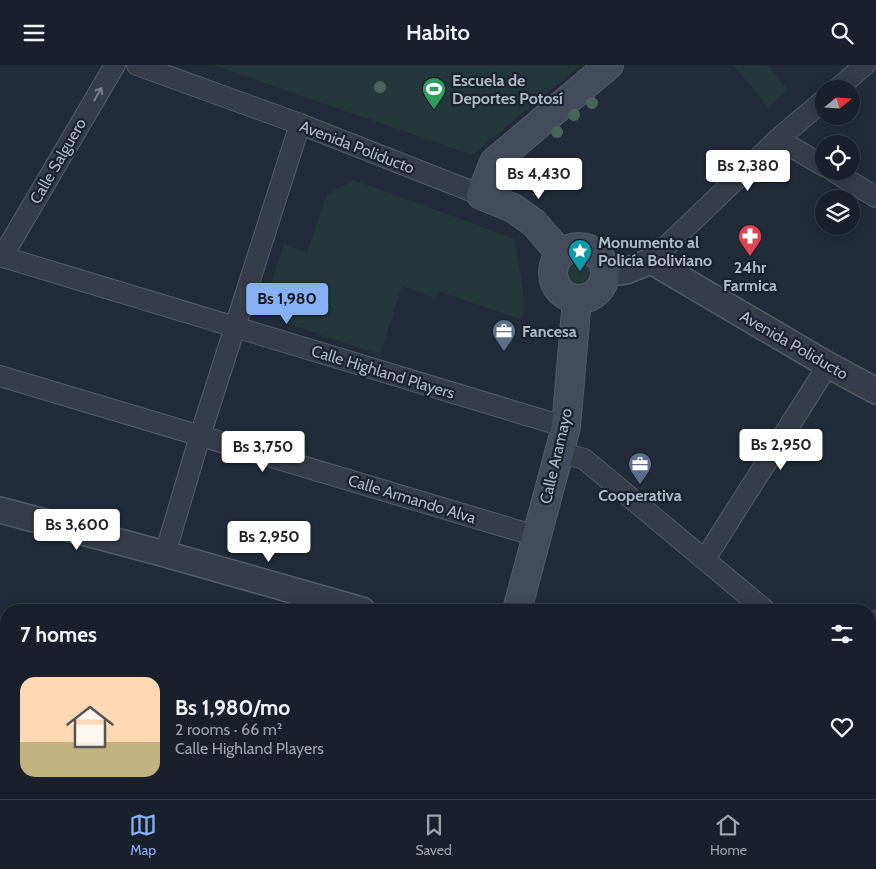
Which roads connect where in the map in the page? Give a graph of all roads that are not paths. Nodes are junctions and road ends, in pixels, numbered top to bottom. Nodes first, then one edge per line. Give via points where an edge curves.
1 (115, 65) edge
2 (137, 65) edge
3 (608, 65) edge
4 (865, 65) edge
5 (848, 80) edge
6 (815, 108) edge
7 (300, 124) junction
8 (778, 139) junction
9 (815, 161) edge
10 (848, 180) edge
11 (481, 195) junction
12 (876, 197) edge
13 (561, 254) junction
14 (1, 257) edge
15 (651, 261) junction
16 (605, 274) junction
17 (577, 299) junction
18 (235, 328) junction
19 (828, 365) junction
20 (0, 376) edge
21 (876, 391) edge
22 (200, 436) junction
23 (562, 439) junction
24 (0, 510) edge
25 (536, 536) junction
26 (165, 554) junction
27 (705, 559) junction
28 (341, 604) edge
29 (519, 604) edge
30 (758, 604) edge

14 -> 1 street, Calle Salguero
2 - 7 street, Avenida Poliducto
3 - 11 main road via 494,162
4 - 5 street
6 - 8 street
7 - 11 street, Avenida Poliducto
7 - 18 street
8 - 9 street
8 - 15 street
10 - 12 street
11 - 13 main road, Avenida Poliducto via 513,208 534,223
13 - 16 main road via 576,247 592,250 602,261
13 - 17 main road via 553,277 562,292
14 - 18 street, Calle Highland Players
15 - 16 street via 626,271
15 - 19 street, Avenida Poliducto
16 - 17 main road via 600,289 594,295
17 - 23 main road, Calle Aramayo
18 - 22 street
18 - 23 street, Calle Highland Players
19 - 21 street, Avenida Poliducto
19 - 27 street
20 - 22 street, Calle Armando Alva
22 - 25 street, Calle Armando Alva
22 - 26 street
23 - 25 main road, Calle Aramayo
23 - 27 street, Calle Highland Players
24 - 26 street
25 - 29 main road, Calle Aramayo
26 - 28 street
27 - 30 street, Calle Highland Players

